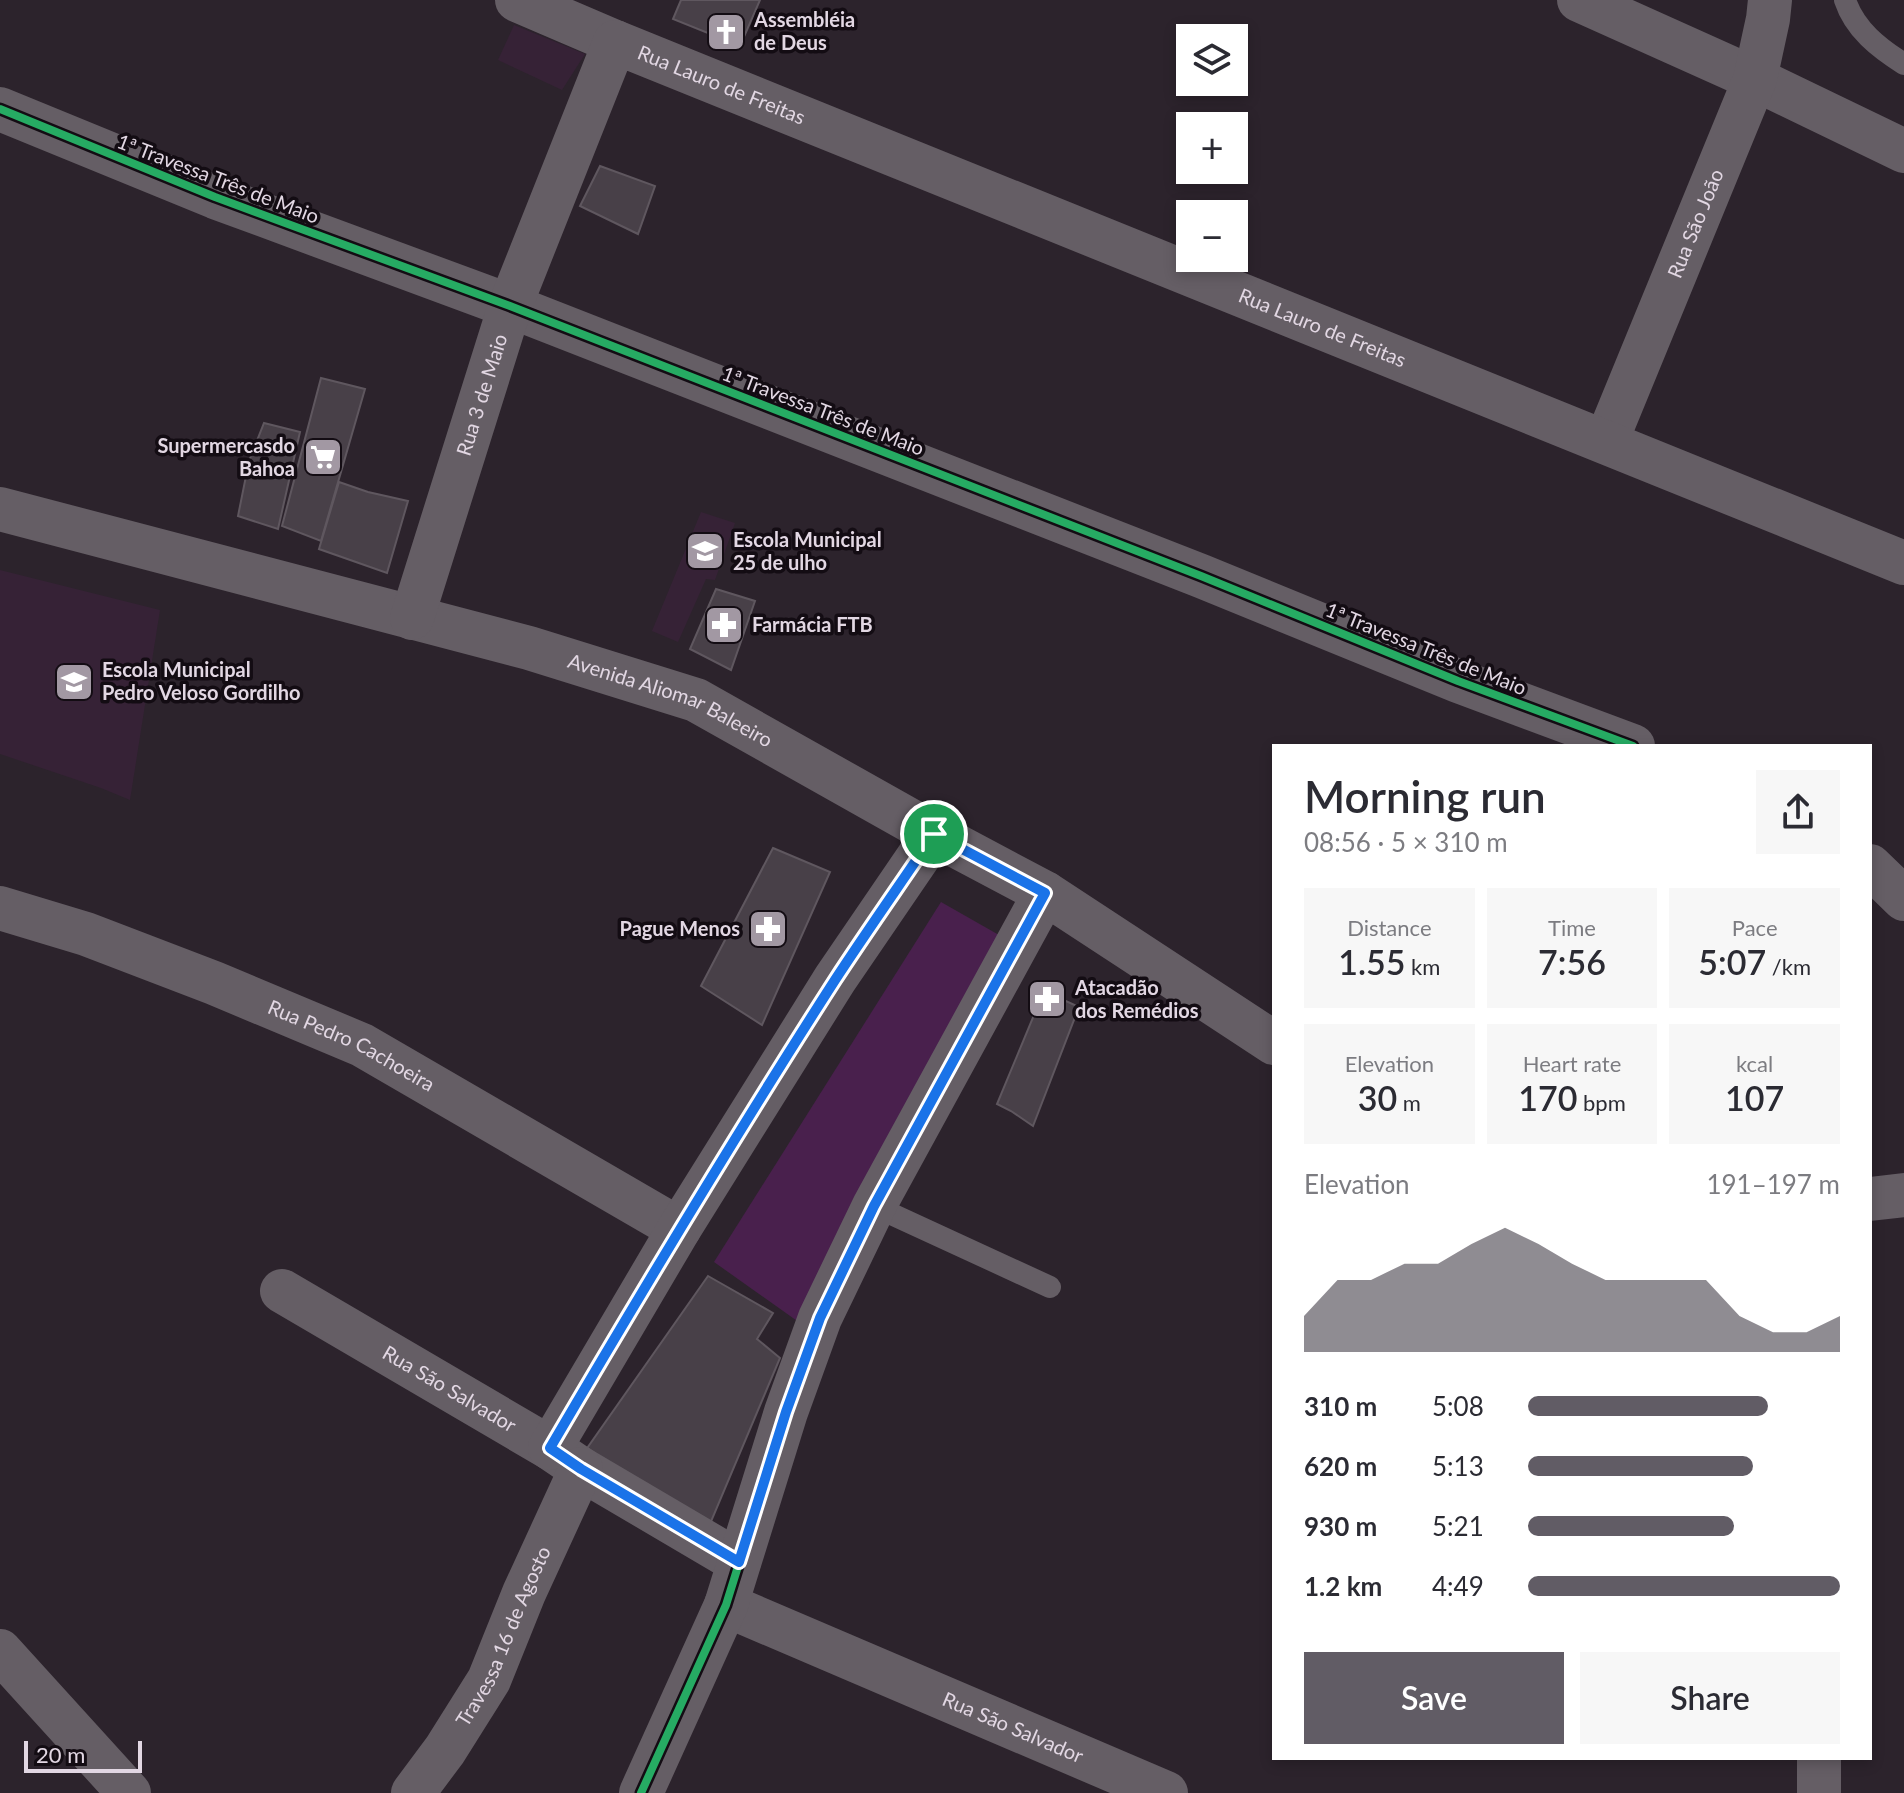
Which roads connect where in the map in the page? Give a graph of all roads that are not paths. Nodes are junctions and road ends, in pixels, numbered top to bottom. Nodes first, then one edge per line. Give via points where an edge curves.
1 (517, 0) edge
2 (1579, 0) edge
3 (1770, 0) edge
4 (1845, 0) edge
5 (615, 42) junction
6 (1904, 64) edge
7 (1755, 79) junction
8 (0, 109) edge
9 (1904, 151) edge
10 (510, 306) junction
11 (1606, 442) junction
12 (0, 509) edge
13 (1904, 563) edge
14 (412, 618) junction
15 (1628, 744) edge
16 (934, 834) junction
17 (1872, 868) edge
18 (1045, 893) junction
19 (1904, 899) edge
20 (0, 908) edge
21 (1272, 1042) edge
22 (1904, 1195) edge
23 (1872, 1199) edge
24 (874, 1206) junction
25 (679, 1229) junction
26 (1050, 1287) dead end
27 (282, 1291) dead end
28 (565, 1459) junction
29 (739, 1562) junction
30 (726, 1605) junction
31 (0, 1651) edge
32 (1819, 1760) edge
33 (129, 1793) edge
34 (413, 1793) edge
35 (641, 1793) edge
36 (1166, 1793) edge
37 (1819, 1793) edge

1 - 5 street, Rua Lauro de Freitas
2 - 7 street
3 - 7 street, Rua São João
4 - 6 lane via 1861,30
5 - 10 street, Rua 3 de Maio
5 - 11 street, Rua Lauro de Freitas
7 - 9 street
7 - 11 street, Rua São João
8 - 10 street, 1ª Travessa Três de Maio via 215,197
10 - 14 street, Rua 3 de Maio
10 - 15 street, 1ª Travessa Três de Maio
11 - 13 street, Rua Lauro de Freitas
12 - 14 street, Avenida Aliomar Baleeiro
14 - 16 street, Avenida Aliomar Baleeiro via 696,700
16 - 18 street, Avenida Aliomar Baleeiro
16 - 25 street, Travessa 16 de Agosto via 835,979
17 - 19 street
18 - 21 street, Avenida Aliomar Baleeiro
18 - 24 street
20 - 25 street, Rua Pedro Cachoeira via 86,934 362,1045
22 - 23 street
24 - 26 lane
24 - 29 street via 820,1318
25 - 28 street, Travessa 16 de Agosto
27 - 28 street, Rua São Salvador
28 - 29 street, Rua São Salvador
28 - 34 street, Travessa 16 de Agosto via 524,1593 489,1680
29 - 30 street
30 - 35 street
30 - 36 street, Rua São Salvador
31 - 33 street
32 - 37 street

